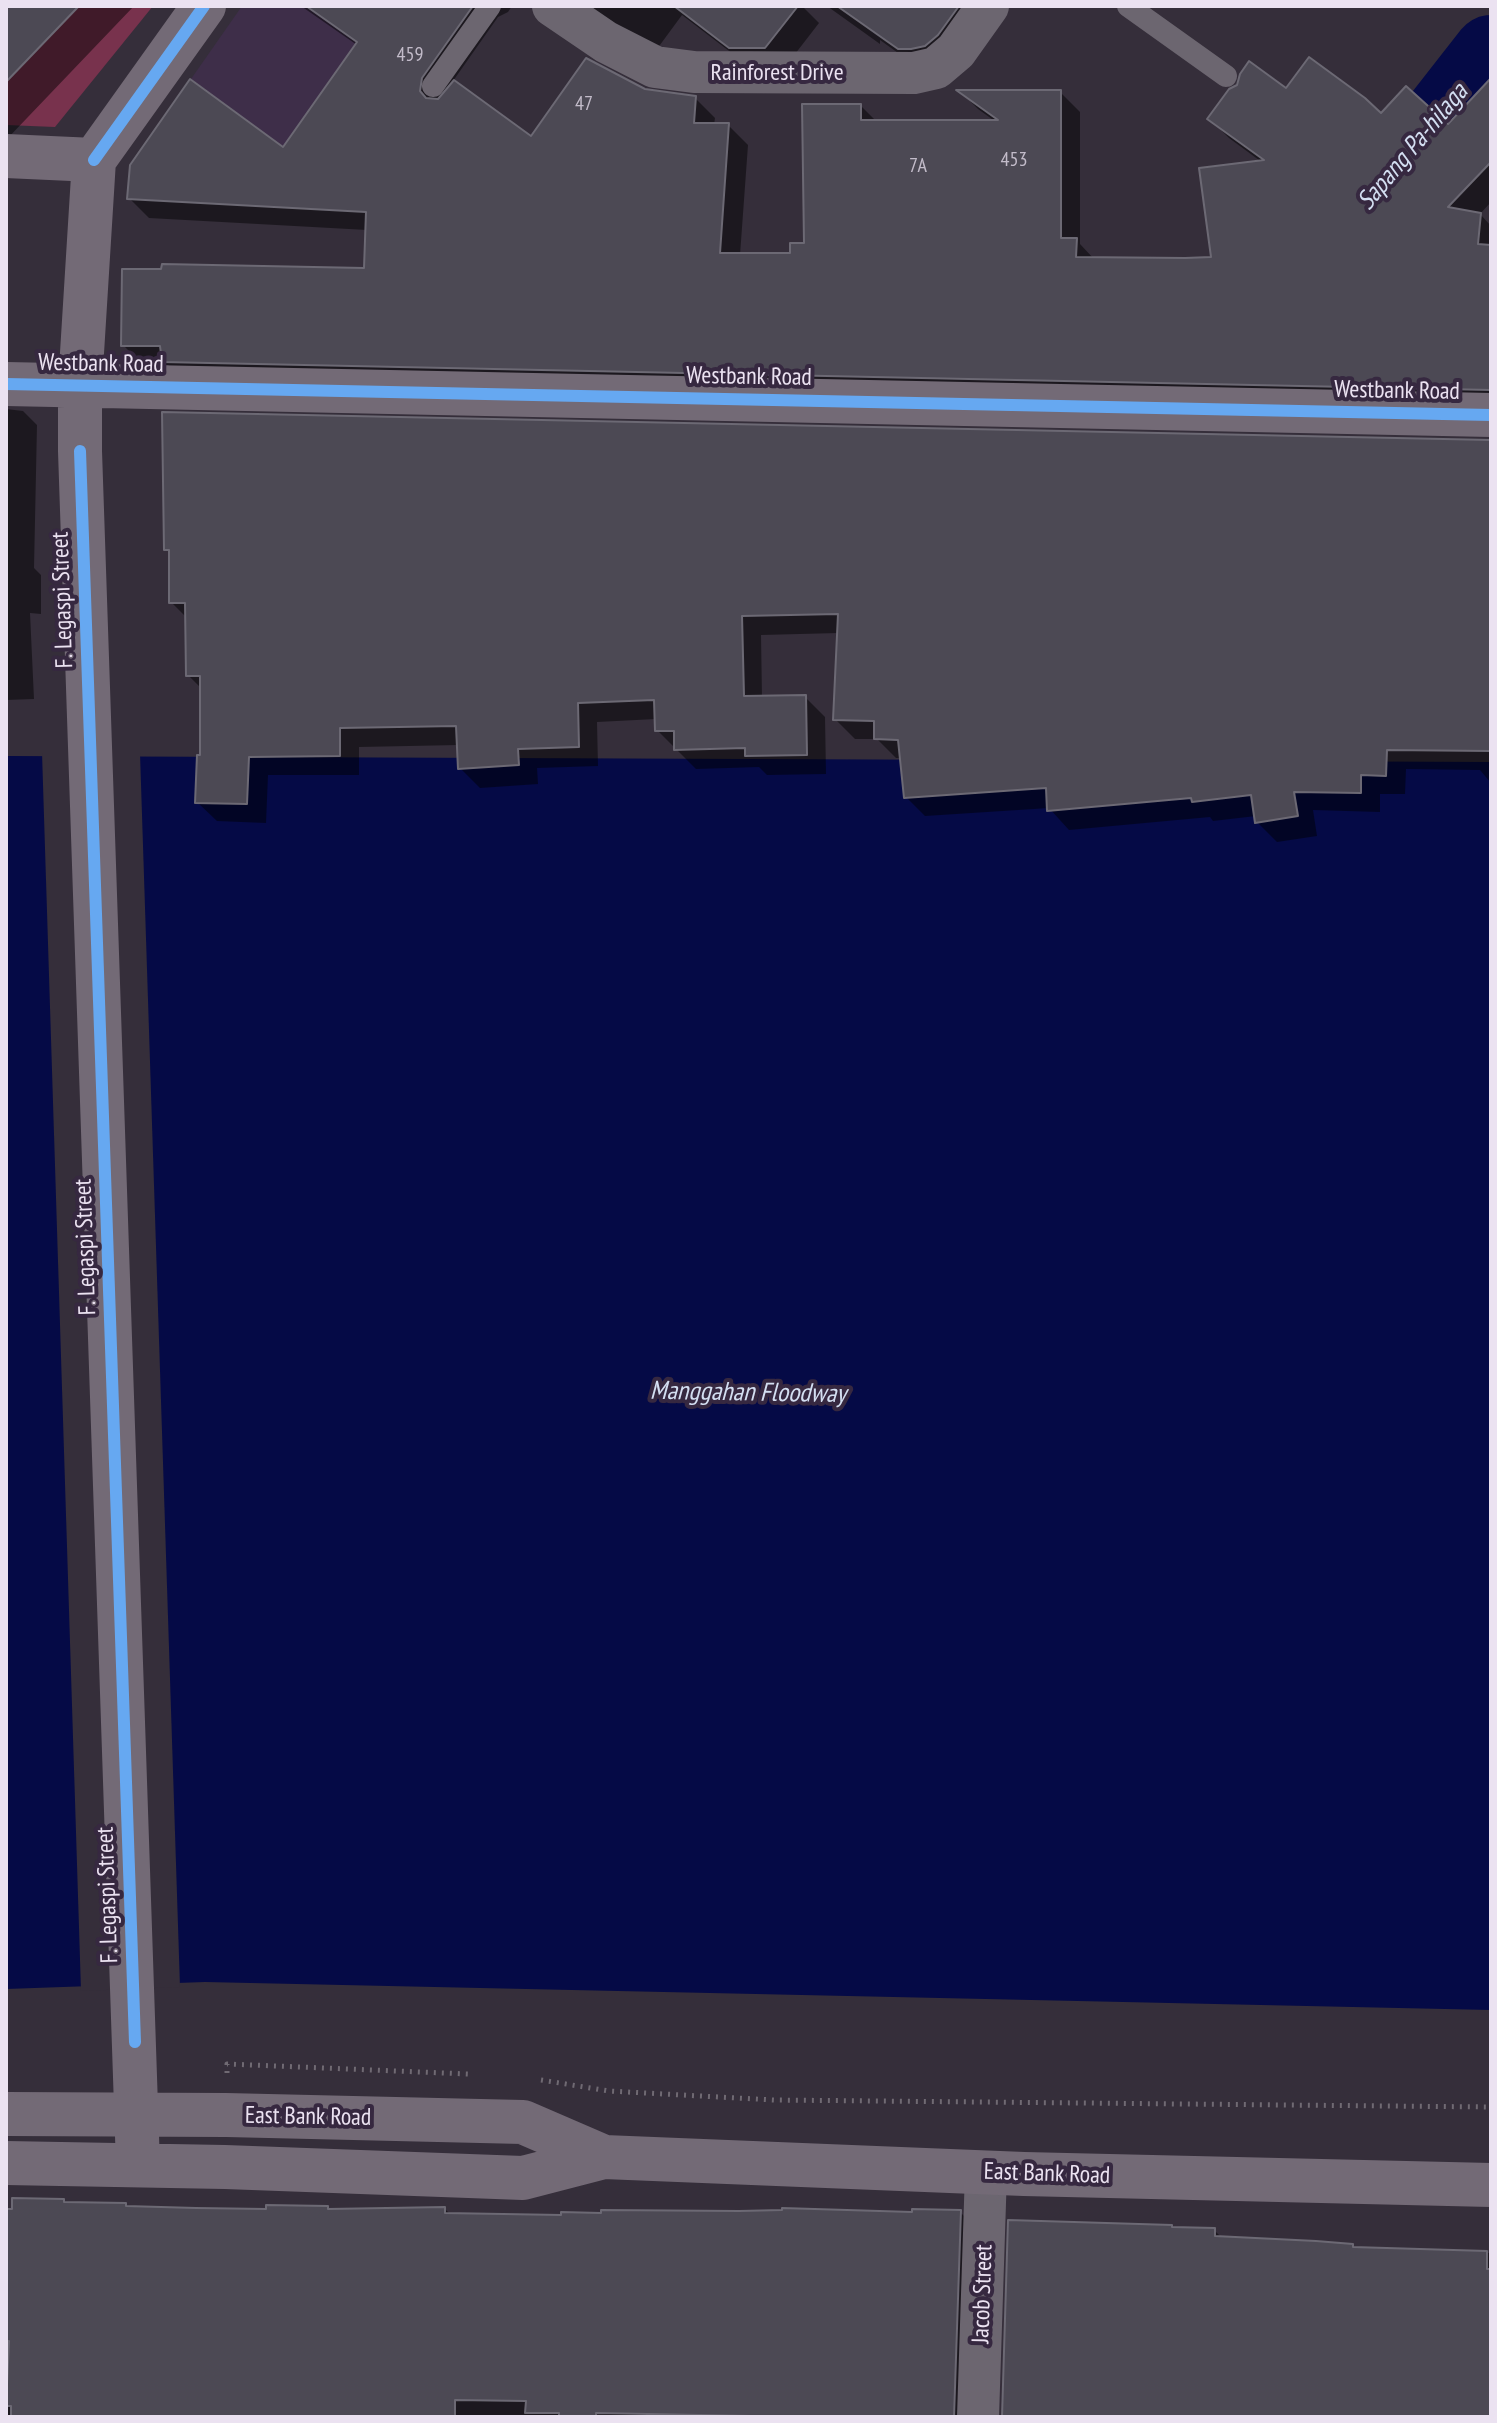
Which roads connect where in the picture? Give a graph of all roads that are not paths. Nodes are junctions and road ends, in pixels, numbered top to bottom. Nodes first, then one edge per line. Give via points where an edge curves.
1 (204, 6) edge
2 (490, 6) edge
3 (553, 6) edge
4 (988, 6) edge
5 (1128, 6) edge
6 (1226, 76) dead end
7 (433, 86) dead end
8 (6, 156) edge
9 (94, 160) junction
10 (6, 384) edge
11 (80, 385) junction
12 (1491, 415) edge
13 (6, 2114) edge
14 (137, 2115) junction
15 (604, 2157) junction
16 (6, 2163) edge
17 (138, 2165) junction
18 (986, 2172) junction
19 (1491, 2185) edge
20 (978, 2417) edge

1 - 9 main road
2 - 7 lane
3 - 4 street, Rainforest Drive via 655,67 694,72 914,73 936,68 956,51
5 - 6 lane
8 - 9 main road
9 - 11 main road, F. Legaspi Street
10 - 11 main road, Westbank Road
11 - 12 main road, Westbank Road
11 - 14 main road, F. Legaspi Street
13 - 14 main road, East Bank Road
14 - 15 main road, East Bank Road via 523,2122
14 - 17 main road, F. Legaspi Street
15 - 17 main road, East Bank Road via 523,2178
15 - 18 main road, East Bank Road
16 - 17 main road, East Bank Road
18 - 19 main road, East Bank Road
18 - 20 street, Jacob Street

